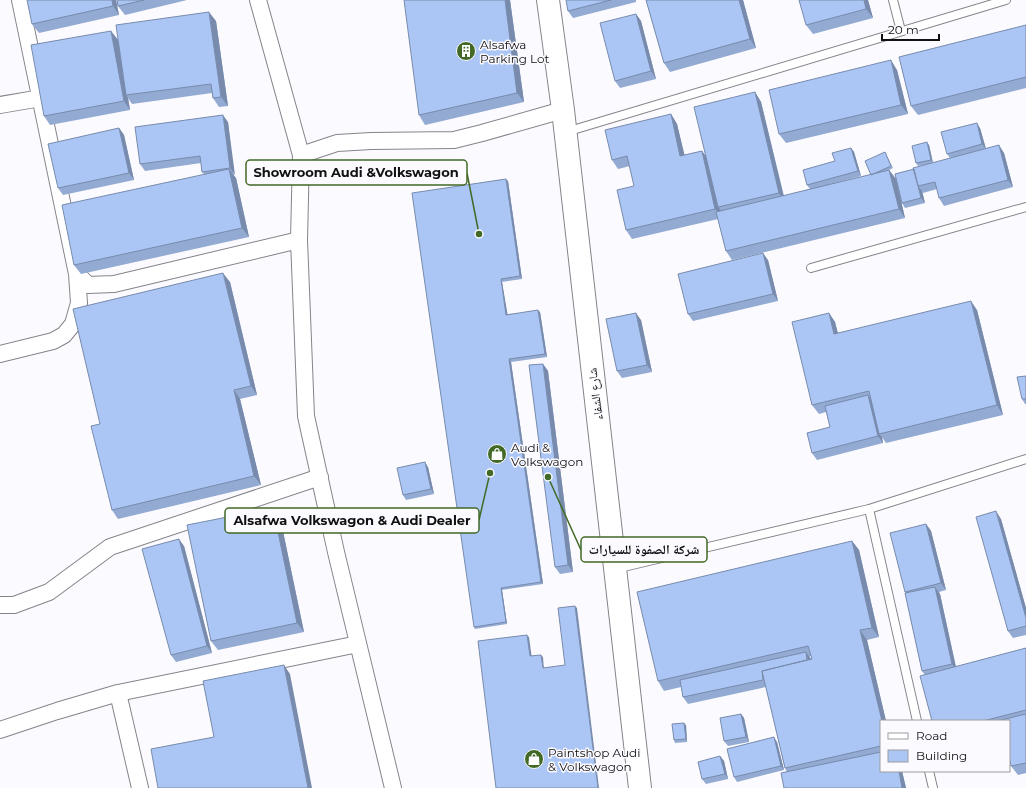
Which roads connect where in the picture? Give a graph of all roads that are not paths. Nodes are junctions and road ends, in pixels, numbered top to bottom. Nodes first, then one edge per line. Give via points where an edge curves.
1 (20, 0) edge
2 (258, 0) edge
3 (548, 0) edge
4 (893, 0) edge
5 (1006, 0) edge
6 (901, 31) junction
7 (40, 98) junction
8 (0, 106) edge
9 (563, 110) junction
10 (565, 132) junction
11 (301, 155) junction
12 (1026, 207) edge
13 (299, 240) junction
14 (812, 268) dead end
15 (77, 274) junction
16 (0, 354) edge
17 (1026, 459) edge
18 (320, 477) junction
19 (869, 509) junction
20 (615, 569) junction
21 (0, 604) edge
22 (358, 644) junction
23 (118, 693) junction
24 (917, 720) edge
25 (0, 730) edge
26 (929, 772) edge
27 (140, 788) edge
28 (393, 788) edge
29 (640, 788) edge
30 (933, 788) edge

1 - 7 street
2 - 11 street
3 - 9 street, شارع الشفاء
4 - 6 lane
5 - 6 lane
6 - 10 lane
7 - 8 street
7 - 15 street
9 - 10 street, شارع الشفاء
9 - 11 street via 454,140 337,143
10 - 20 street, شارع الشفاء
11 - 13 street
12 - 14 lane
13 - 15 street via 114,284 88,285
13 - 18 street via 306,416
15 - 16 street via 79,303 73,324 64,335 53,341
17 - 19 lane
18 - 21 street via 110,547 49,592 14,605
18 - 22 street
19 - 20 lane
19 - 24 lane
20 - 29 street, شارع الشفاء
22 - 23 street
22 - 28 street
23 - 25 street via 57,710
23 - 27 street
26 - 30 lane

